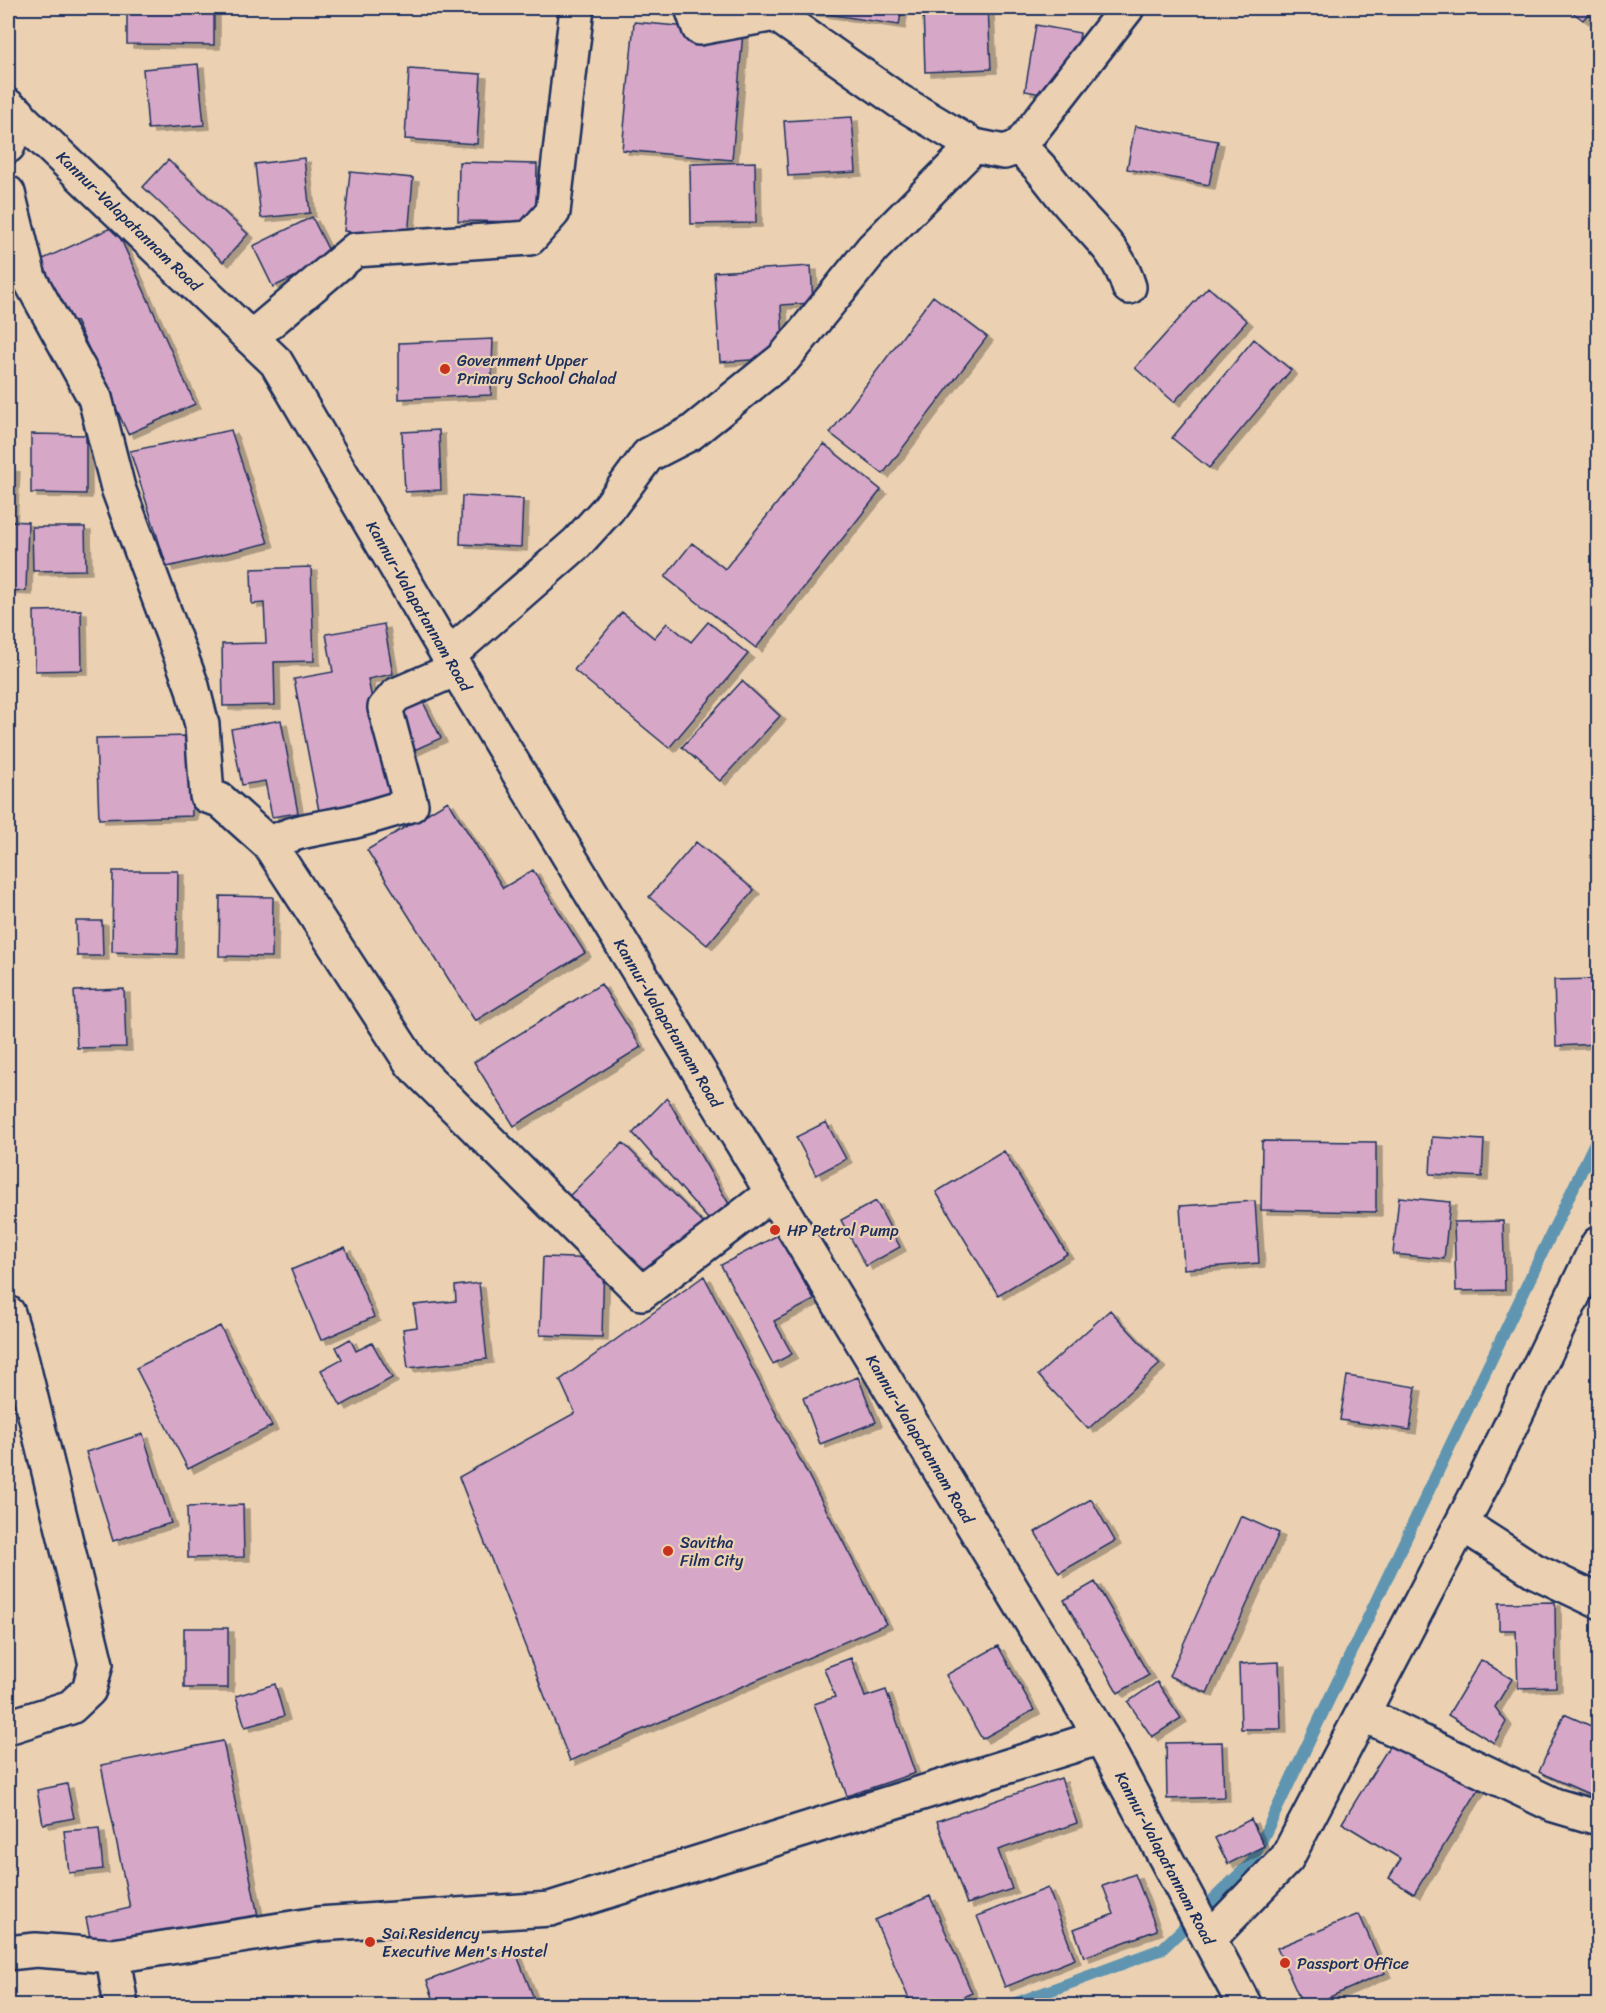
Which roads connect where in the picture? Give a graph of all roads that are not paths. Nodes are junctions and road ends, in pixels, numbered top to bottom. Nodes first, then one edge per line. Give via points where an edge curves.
1 (577, 8) edge
2 (692, 8) edge
3 (1127, 8) edge
4 (13, 110) edge
5 (8, 146) edge
6 (974, 147) junction
7 (1019, 147) junction
8 (8, 192) edge
9 (18, 280) edge
10 (1130, 287) dead end
11 (251, 338) junction
12 (452, 662) junction
13 (269, 844) junction
14 (771, 1194) junction
15 (1599, 1244) edge
16 (8, 1313) edge
17 (1462, 1524) junction
18 (1599, 1601) edge
19 (1363, 1713) junction
20 (8, 1727) edge
21 (1101, 1737) junction
22 (1599, 1818) edge
23 (1209, 1939) junction
24 (8, 1953) edge
25 (113, 1956) junction
26 (121, 2006) edge
27 (1245, 2006) edge

1 - 11 street via 553,212 530,238 355,250
2 - 6 street via 699,28 775,14 899,101
3 - 7 street
4 - 5 street
4 - 11 street, Kannur-Valapatannam Road
6 - 7 street via 1004,152
6 - 12 street via 873,248 784,358 691,433 648,455 578,543
7 - 10 street via 1042,166 1064,198 1105,242 1124,266
8 - 9 street
9 - 13 street via 95,398 118,488 192,686 202,725 207,796 220,800
11 - 12 street, Kannur-Valapatannam Road via 276,362
12 - 13 street via 396,695 385,708 411,805 350,822 311,827
12 - 14 street, Kannur-Valapatannam Road
13 - 14 street via 412,1064 642,1293
14 - 21 street, Kannur-Valapatannam Road
15 - 17 street
16 - 20 street via 96,1664 89,1690 71,1707
17 - 18 street via 1535,1570
17 - 19 street
19 - 22 street via 1554,1805
19 - 23 street via 1287,1858
21 - 23 street, Kannur-Valapatannam Road
21 - 25 street via 550,1909 318,1924
23 - 27 street, Kannur-Valapatannam Road
24 - 25 street via 36,1950
25 - 26 street

